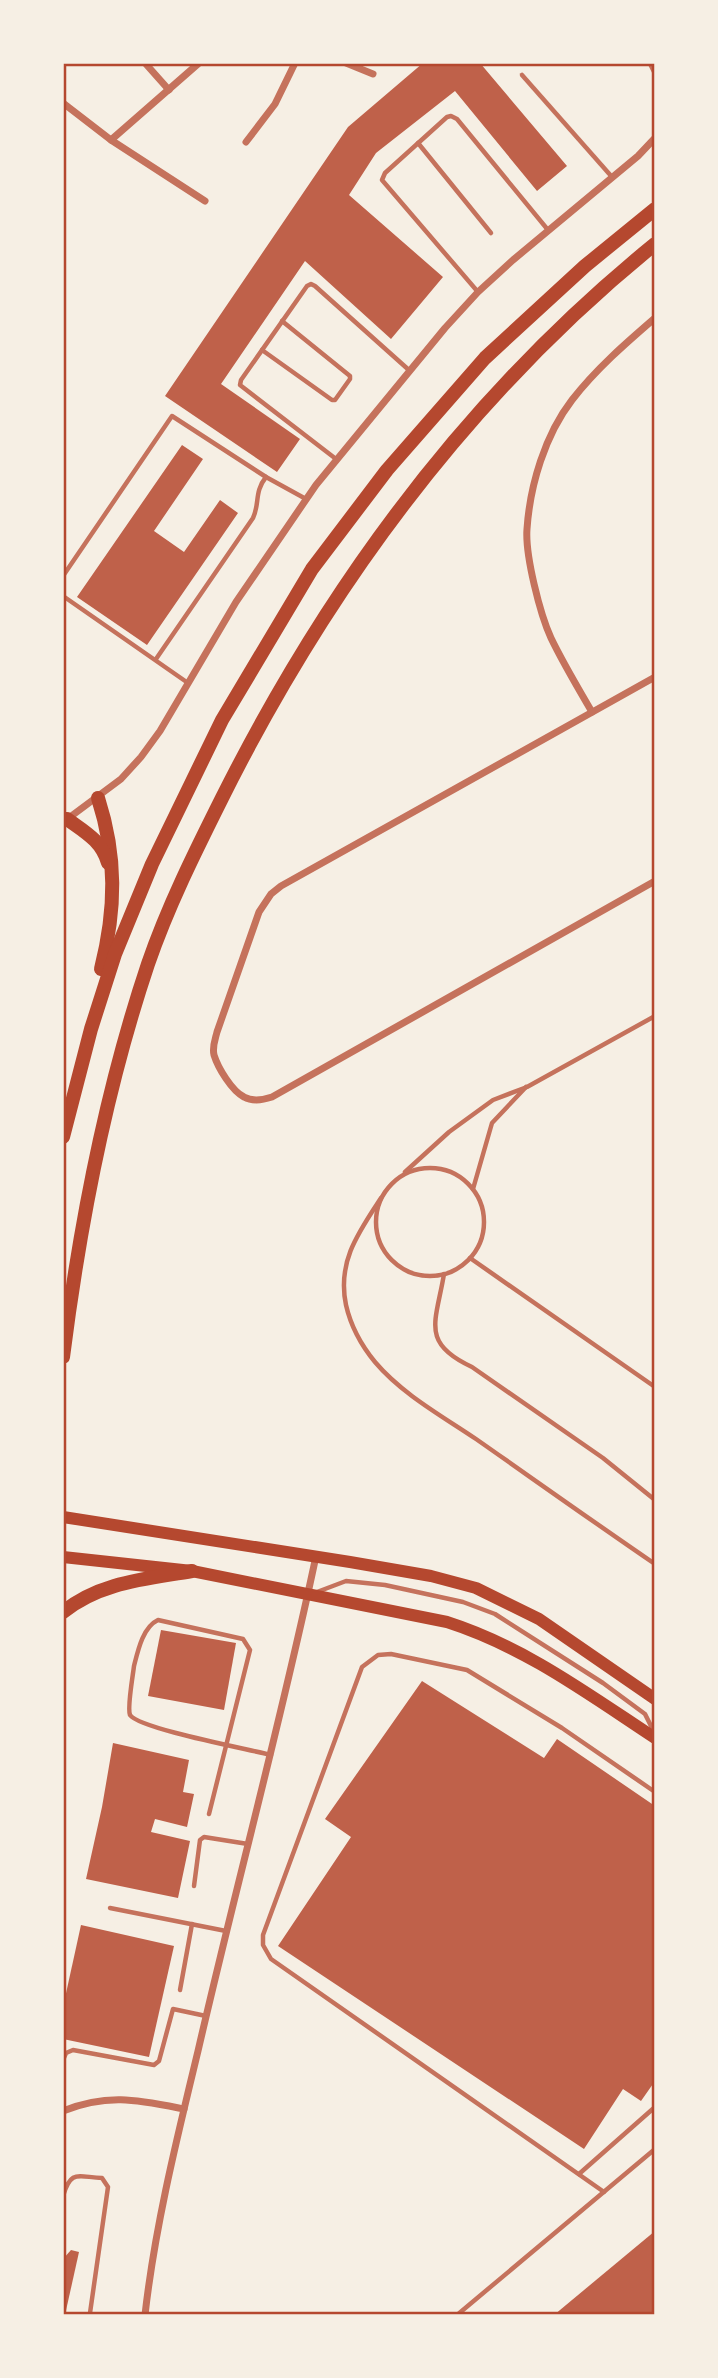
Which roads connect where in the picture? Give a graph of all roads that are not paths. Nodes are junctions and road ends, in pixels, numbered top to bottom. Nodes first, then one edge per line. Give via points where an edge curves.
1 (145, 63) edge
2 (181, 63) edge
3 (199, 63) edge
4 (295, 63) edge
5 (346, 63) edge
6 (651, 63) edge
7 (655, 71) edge
8 (188, 72) junction
9 (373, 74) dead end
10 (522, 75) dead end
11 (169, 90) junction
12 (63, 103) edge
13 (655, 138) edge
14 (111, 140) junction
15 (246, 142) dead end
16 (418, 143) junction
17 (612, 177) junction
18 (205, 201) dead end
19 (655, 209) edge
20 (548, 230) junction
21 (491, 233) dead end
22 (655, 244) edge
23 (478, 292) junction
24 (655, 318) edge
25 (282, 321) junction
26 (262, 349) junction
27 (410, 371) junction
28 (336, 459) junction
29 (266, 477) junction
30 (306, 499) junction
31 (63, 576) edge
32 (63, 596) edge
33 (156, 659) junction
34 (655, 677) edge
35 (189, 683) junction
36 (592, 712) junction
37 (98, 798) junction
38 (65, 821) edge
39 (655, 881) edge
40 (112, 882) junction
41 (655, 1016) edge
42 (91, 1029) junction
43 (527, 1087) junction
44 (63, 1137) edge
45 (401, 1176) junction
46 (473, 1188) junction
47 (381, 1198) junction
48 (470, 1258) junction
49 (444, 1274) junction
50 (72, 1285) junction
51 (63, 1315) edge
52 (63, 1357) edge
53 (655, 1387) edge
54 (655, 1500) edge
55 (63, 1517) edge
56 (316, 1556) junction
57 (63, 1557) edge
58 (655, 1564) edge
59 (192, 1571) junction
60 (308, 1595) junction
61 (63, 1612) edge
62 (655, 1699) edge
63 (655, 1736) edge
64 (227, 1745) junction
65 (271, 1755) junction
66 (655, 1792) edge
67 (209, 1814) dead end
68 (248, 1844) junction
69 (194, 1886) dead end
70 (110, 1908) dead end
71 (192, 1924) junction
72 (227, 1931) junction
73 (180, 1990) dead end
74 (206, 2016) junction
75 (63, 2060) edge
76 (655, 2107) edge
77 (184, 2109) junction
78 (63, 2111) edge
79 (655, 2149) edge
80 (579, 2174) junction
81 (604, 2192) junction
82 (63, 2196) edge
83 (90, 2313) dead end
84 (145, 2315) edge
85 (457, 2315) edge

1 - 11 street
2 - 8 street
3 - 8 street
4 - 15 street via 275,104
5 - 9 street
6 - 7 street
8 - 11 street
10 - 17 lane
11 - 14 street
12 - 14 street
13 - 17 street
14 - 18 street
16 - 20 lane via 447,117 457,119
16 - 21 lane
16 - 23 lane via 385,173 383,183
17 - 20 street
19 - 42 main road via 485,358 387,470 312,569 222,720 178,809 115,954
20 - 23 street
22 - 50 main road via 515,372 452,442 341,591 251,740 175,895 149,962 102,1125
23 - 27 street
24 - 36 street via 612,354 571,401 548,442 526,531 533,580 550,636
25 - 26 lane
25 - 26 lane via 351,379 332,400
25 - 27 lane via 311,284
26 - 28 lane via 241,386
27 - 28 street
28 - 30 street
29 - 30 lane
29 - 31 lane via 170,417
29 - 33 lane via 257,489 253,518
30 - 35 street via 236,602
32 - 33 lane
33 - 35 lane
34 - 36 street
35 - 37 street via 141,757
36 - 39 street via 271,894 259,912 214,1054 242,1097 272,1097
37 - 38 street
37 - 40 main road via 111,846
38 - 40 main road via 99,844
40 - 42 main road via 109,937
41 - 43 lane
42 - 44 main road
43 - 45 lane via 478,1110
43 - 46 lane via 492,1124
45 - 46 lane via 415,1170 447,1170
45 - 47 lane
46 - 48 lane via 484,1218 483,1234
47 - 49 lane via 376,1233 382,1250 409,1273
47 - 58 lane via 345,1262 351,1323 368,1352 412,1395
48 - 49 lane
48 - 53 lane
49 - 54 lane via 435,1327 443,1350 603,1458
50 - 51 main road
50 - 52 main road
55 - 56 main road
56 - 60 street
56 - 62 main road via 476,1588 540,1619
57 - 59 main road
59 - 60 main road
59 - 61 main road via 104,1588
60 - 63 main road via 474,1631 551,1669
60 - 63 lane via 346,1581 359,1582 463,1602 495,1614 645,1714
60 - 65 street
64 - 64 lane via 249,1646 243,1639 158,1620 152,1623 135,1665 130,1714 144,1724
64 - 65 lane
64 - 67 lane
65 - 68 street
66 - 80 lane via 467,1670 378,1655 362,1667 263,1935 262,1945 271,1959
68 - 69 lane via 200,1840
68 - 72 street
70 - 71 lane
71 - 72 lane
71 - 73 lane
72 - 74 street
74 - 75 lane via 173,2009 155,2065 73,2050
74 - 77 street
76 - 80 lane
77 - 78 street via 113,2098
77 - 84 street via 150,2264
79 - 81 lane
80 - 81 lane
81 - 85 lane
82 - 83 lane via 67,2181 74,2177 102,2178 108,2187

